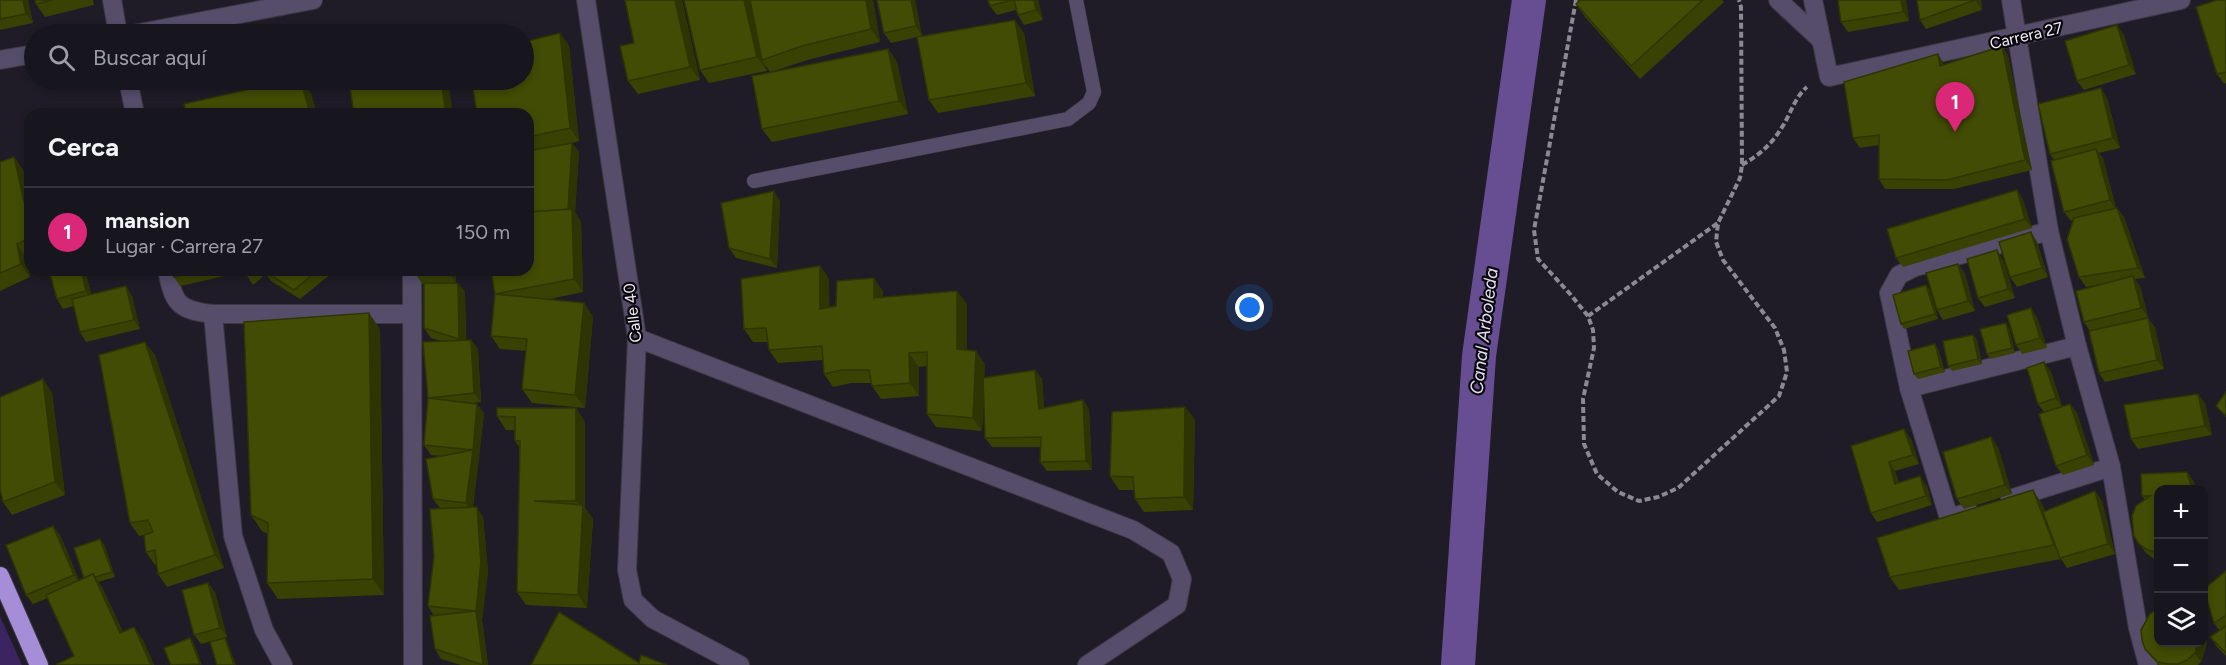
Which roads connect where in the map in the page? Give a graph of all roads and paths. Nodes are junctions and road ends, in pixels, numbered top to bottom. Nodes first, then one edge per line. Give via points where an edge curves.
1 (112, 0) edge
2 (313, 0) edge
3 (586, 0) edge
4 (1076, 0) edge
5 (1576, 0) edge
6 (1739, 0) edge
7 (1778, 0) edge
8 (1814, 0) edge
9 (2011, 0) edge
10 (2181, 0) edge
11 (116, 24) edge
12 (187, 24) edge
13 (2017, 37) junction
14 (1821, 40) junction
15 (24, 56) edge
16 (0, 60) edge
17 (1828, 77) junction
18 (130, 90) edge
19 (134, 108) edge
20 (1742, 165) junction
21 (754, 181) dead end
22 (1718, 223) junction
23 (2049, 231) junction
24 (168, 276) edge
25 (412, 276) edge
26 (213, 314) junction
27 (412, 314) junction
28 (1588, 316) junction
29 (638, 338) junction
30 (2077, 346) junction
31 (1909, 388) junction
32 (2111, 467) junction
33 (0, 576) edge
34 (39, 665) edge
35 (283, 665) edge
36 (412, 665) edge
37 (741, 665) edge
38 (1087, 665) edge
39 (2148, 665) edge

1 - 11 street
2 - 12 street
3 - 29 street, Calle 40
4 - 21 lane via 1094,92 1089,103 1068,118
5 - 28 path via 1534,230 1538,259
6 - 20 path
7 - 14 street
8 - 14 street
9 - 13 street
10 - 13 street, Carrera 27
13 - 17 street, Carrera 27
13 - 23 street
14 - 17 street
15 - 16 street
17 - 20 path via 1801,91 1765,151
18 - 19 street
20 - 22 path via 1740,178
22 - 28 path
22 - 28 path via 1716,242 1723,260 1775,328 1787,372 1779,396 1678,488 1640,501 1618,492 1597,474 1584,444 1583,399 1594,348
23 - 30 street
23 - 31 street via 1915,267 1899,275 1889,293
24 - 26 street via 178,303 190,311
25 - 27 street
26 - 27 street
26 - 35 street via 233,536 264,630
27 - 36 street
29 - 37 street, Calle 40 via 627,570 633,600 653,619
29 - 38 street via 1133,530 1171,553 1182,579 1177,605
30 - 31 street
30 - 32 street
31 - 32 street via 1949,518
32 - 39 street via 2138,628
33 - 34 highway

